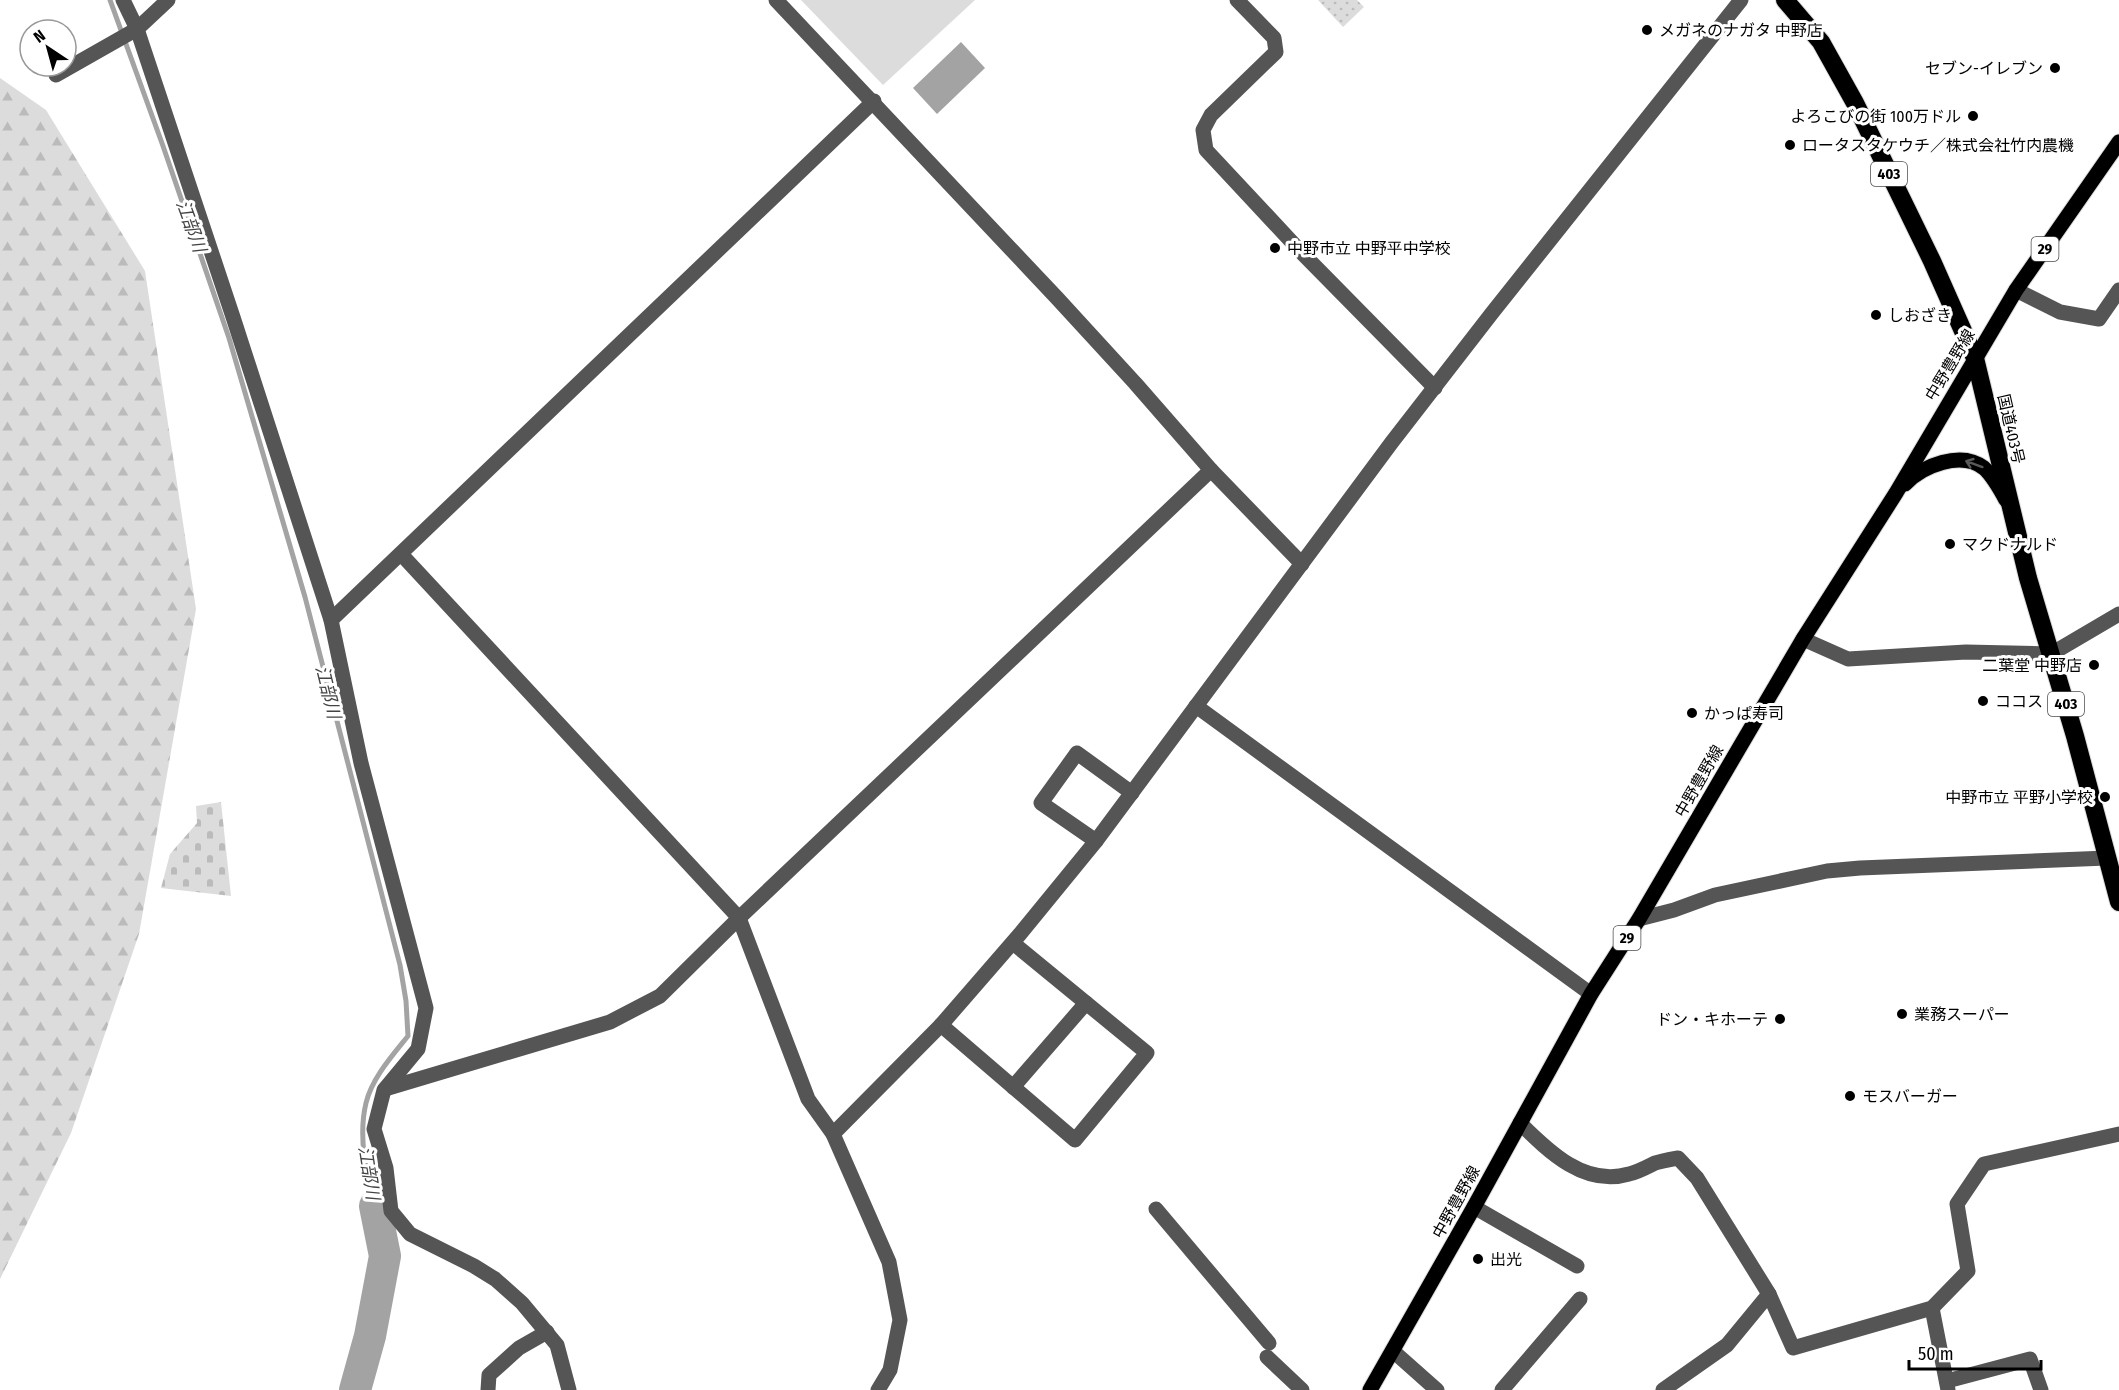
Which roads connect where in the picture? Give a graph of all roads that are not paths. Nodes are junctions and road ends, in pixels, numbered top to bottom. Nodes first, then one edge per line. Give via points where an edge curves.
1 (123, 0) edge
2 (168, 0) edge
3 (776, 0) edge
4 (1237, 0) edge
5 (1742, 0) edge
6 (1785, 0) edge
7 (136, 30) junction
8 (78, 63) edge
9 (874, 102) junction
10 (2119, 142) edge
11 (2016, 290) junction
12 (2119, 290) edge
13 (1975, 358) junction
14 (1435, 388) junction
15 (1211, 470) junction
16 (1896, 493) junction
17 (2010, 507) junction
18 (400, 554) junction
19 (1302, 564) junction
20 (2119, 614) edge
21 (331, 620) junction
22 (1803, 639) junction
23 (2051, 654) junction
24 (1196, 706) junction
25 (1132, 793) junction
26 (1096, 841) junction
27 (2107, 858) junction
28 (2119, 902) edge
29 (739, 918) junction
30 (1639, 919) junction
31 (1013, 943) junction
32 (1591, 994) junction
33 (1086, 1003) junction
34 (941, 1025) junction
35 (1013, 1087) junction
36 (384, 1090) junction
37 (1520, 1124) junction
38 (833, 1134) junction
39 (2119, 1134) edge
40 (1474, 1207) junction
41 (1156, 1209) dead end
42 (1577, 1266) dead end
43 (1769, 1294) junction
44 (1580, 1299) dead end
45 (1932, 1308) junction
46 (547, 1332) junction
47 (1393, 1351) junction
48 (1948, 1386) edge
49 (488, 1390) edge
50 (569, 1390) edge
51 (878, 1390) edge
52 (1302, 1390) edge
53 (1370, 1390) edge
54 (1437, 1390) edge
55 (1502, 1390) edge
56 (1663, 1390) edge
57 (2040, 1390) edge

1 - 7 street
2 - 7 street
3 - 9 street
4 - 14 street via 1274,38 1276,52 1211,115 1203,130 1206,150
5 - 14 street
6 - 13 highway, 国道403号 / 403 via 1821,42 1855,103
7 - 8 street
7 - 21 street
9 - 15 street
9 - 18 street
10 - 11 main road, 中野豊野線 / 29
11 - 12 street via 2060,312 2099,319
11 - 13 main road, 中野豊野線 / 29
13 - 16 main road, 中野豊野線 / 29
13 - 17 highway, 国道403号 / 403
14 - 19 street
15 - 19 street
15 - 29 street
17 -> 16 main road via 1983,468 1964,460 1935,465 1910,479
16 - 22 main road, 中野豊野線 / 29
17 - 23 highway, 国道403号 / 403
18 - 21 street
18 - 29 street
19 - 24 street
20 - 23 street
21 - 36 street via 362,764 426,1008 418,1049
22 - 23 street via 1848,659 1966,652
22 - 30 main road, 中野豊野線 / 29
23 - 27 highway, 国道403号 / 403
24 - 25 street
24 - 32 street
25 - 26 street
25 - 26 street via 1077,753 1041,802
26 - 31 street
27 - 28 highway, 国道403号 / 403
27 - 30 street via 1827,871 1715,895
29 - 36 street via 660,996 610,1022
29 - 38 street via 808,1100
30 - 32 main road, 中野豊野線 / 29
31 - 33 street
31 - 34 street
32 - 37 main road, 中野豊野線 / 29
33 - 35 street
33 - 35 street via 1147,1053 1075,1140
34 - 35 street
34 - 38 street
36 - 46 street via 374,1129 386,1168 391,1211 410,1234 495,1279
37 - 40 main road, 中野豊野線 / 29
37 - 43 street via 1561,1161 1585,1173 1611,1178 1678,1158 1697,1179
38 - 51 street via 889,1262 900,1320 890,1370
39 - 45 street via 1984,1164 1957,1204 1968,1271
40 - 42 street
40 - 47 main road, 中野豊野線 / 29
41 - 52 street
43 - 45 street via 1793,1348
43 - 56 street via 1727,1345
44 - 55 street
45 - 48 street
46 - 49 street via 519,1348 489,1376
46 - 50 street via 557,1345
47 - 53 main road, 中野豊野線 / 29
47 - 54 street
48 - 57 street via 2030,1359

